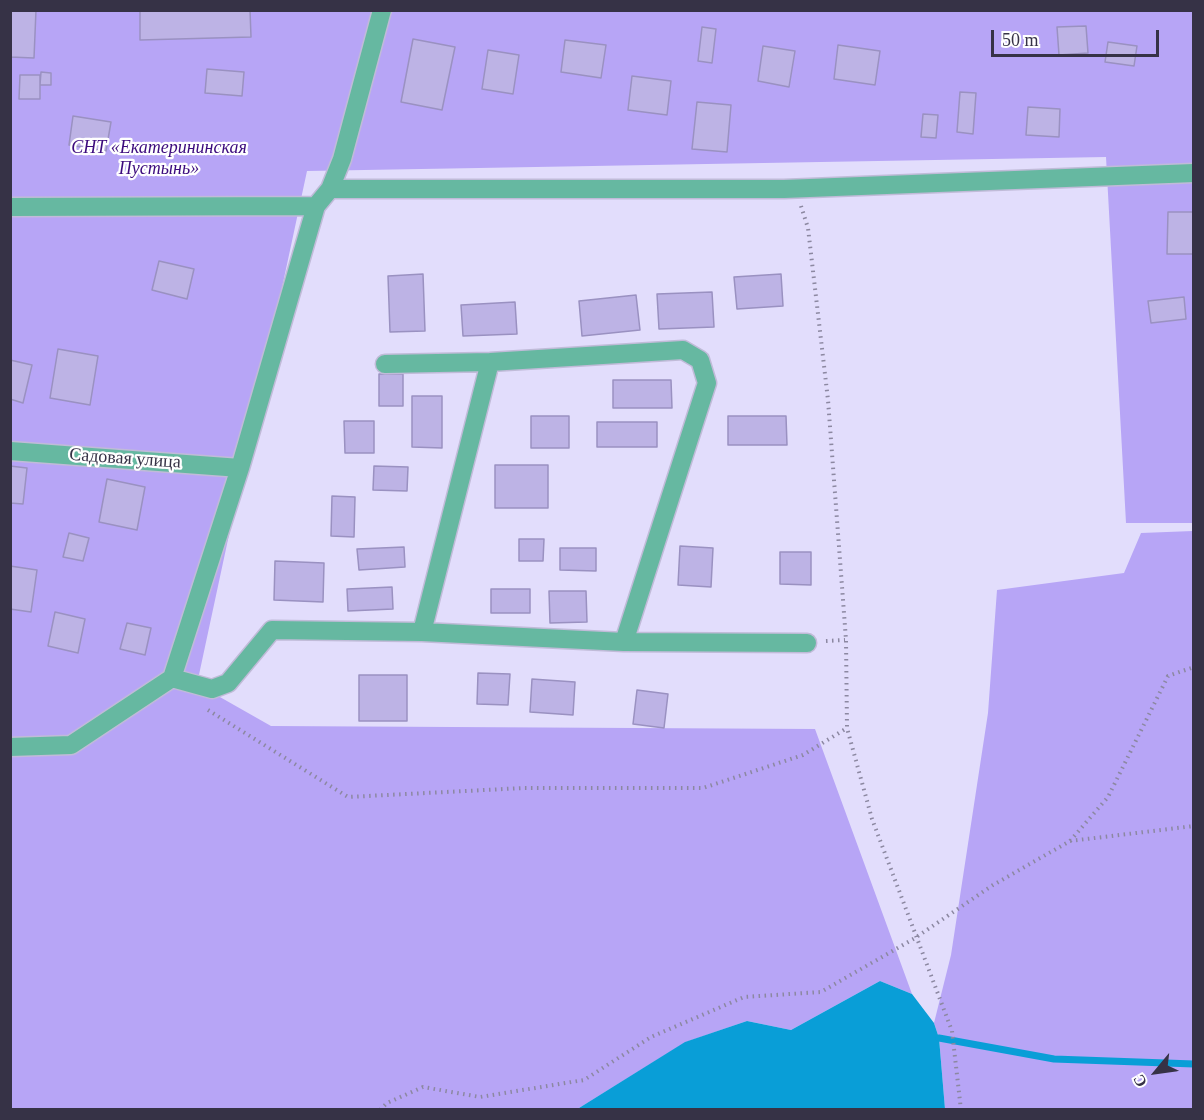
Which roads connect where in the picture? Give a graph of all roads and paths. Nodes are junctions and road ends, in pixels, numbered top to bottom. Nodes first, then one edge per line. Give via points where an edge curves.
1 (382, 10) edge
2 (1194, 172) edge
3 (330, 189) junction
4 (784, 189) junction
5 (316, 206) junction
6 (10, 207) edge
7 (490, 362) junction
8 (385, 364) dead end
9 (10, 451) edge
10 (240, 468) junction
11 (422, 632) junction
12 (624, 642) junction
13 (807, 643) dead end
14 (1194, 667) edge
15 (172, 678) junction
16 (208, 709) dead end
17 (847, 728) junction
18 (10, 747) edge
19 (1194, 826) edge
20 (1070, 841) junction
21 (915, 938) junction
22 (380, 1110) edge
23 (961, 1110) edge

1 - 3 street via 342,159
2 - 4 street
3 - 4 street
3 - 5 street
4 - 17 path via 800,202 810,239 846,640
5 - 6 street
5 - 10 street
7 - 8 street
7 - 11 street
7 - 12 street via 683,350 700,360 707,383
9 - 10 street, Садовая улица
10 - 15 street
11 - 12 street
11 - 15 street via 272,630 228,683 212,689
12 - 13 street
14 - 20 path via 1168,676 1108,797
15 - 18 street via 71,745
16 - 17 path via 348,797 524,788 703,788 803,755
17 - 21 path via 872,819
19 - 20 path
20 - 21 path via 993,885
21 - 22 path via 821,992 744,997 651,1037 584,1080 480,1097 423,1087
21 - 23 path via 952,1031

